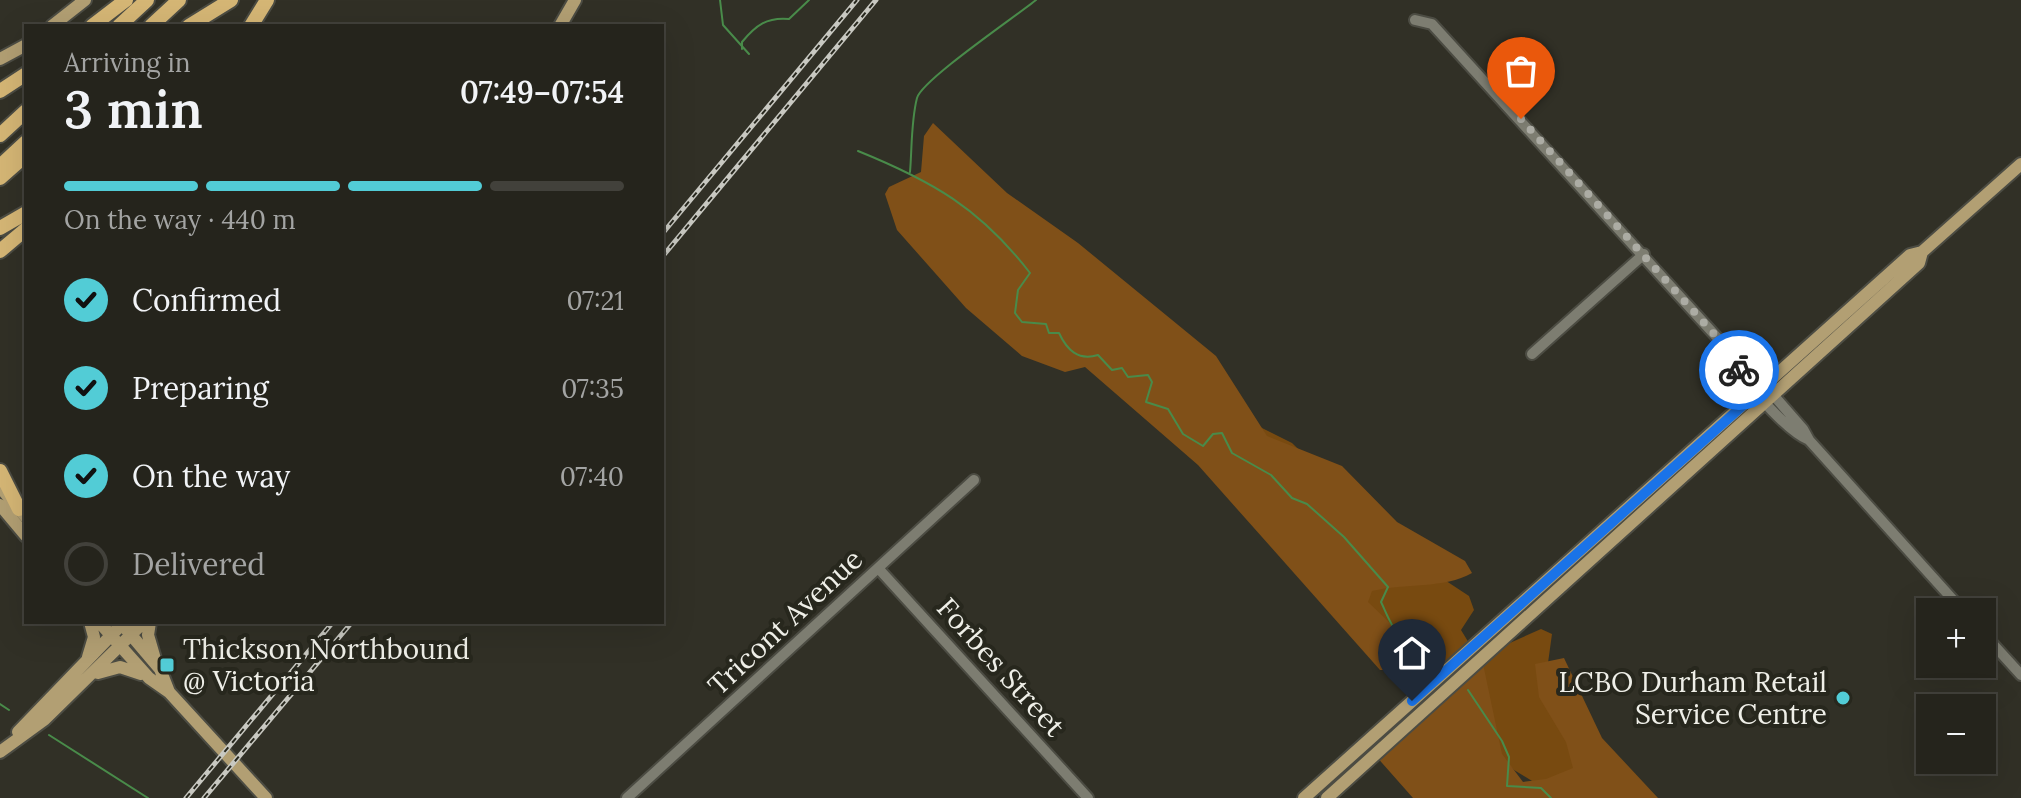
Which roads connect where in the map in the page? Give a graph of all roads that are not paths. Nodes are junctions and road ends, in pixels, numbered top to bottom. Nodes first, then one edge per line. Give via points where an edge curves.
1 (85, 0) edge
2 (126, 0) edge
3 (147, 0) edge
4 (179, 0) edge
5 (231, 0) edge
6 (267, 0) edge
7 (575, 0) edge
8 (1415, 20) dead end
9 (55, 24) edge
10 (95, 24) edge
11 (121, 24) edge
12 (153, 24) edge
13 (192, 24) edge
14 (252, 24) edge
15 (561, 24) edge
16 (24, 46) edge
17 (0, 59) edge
18 (24, 75) edge
19 (0, 91) edge
20 (24, 113) edge
21 (0, 135) edge
22 (24, 144) edge
23 (24, 157) edge
24 (2021, 164) edge
25 (0, 166) edge
26 (0, 178) edge
27 (24, 214) edge
28 (0, 228) edge
29 (24, 231) edge
30 (0, 251) edge
31 (1644, 254) junction
32 (1532, 354) dead end
33 (1766, 394) junction
34 (0, 471) edge
35 (974, 480) dead end
36 (0, 487) edge
37 (0, 505) edge
38 (22, 513) edge
39 (24, 534) edge
40 (878, 568) junction
41 (1951, 598) edge
42 (91, 624) edge
43 (101, 624) edge
44 (121, 624) edge
45 (123, 624) edge
46 (142, 624) edge
47 (150, 624) edge
48 (131, 635) junction
49 (111, 636) junction
50 (120, 646) junction
51 (1996, 647) edge
52 (84, 663) junction
53 (160, 669) junction
54 (2021, 675) edge
55 (88, 678) junction
56 (149, 678) junction
57 (169, 692) junction
58 (1, 750) edge
59 (266, 798) edge
60 (627, 798) edge
61 (1088, 798) edge
62 (1304, 798) edge
63 (1327, 798) edge

1 - 9 main road
2 - 10 highway
3 - 11 highway
4 - 12 highway
5 - 13 highway
6 - 14 highway
7 - 15 main road
8 - 31 street via 1432,24
16 - 17 main road
18 - 19 highway
20 - 21 highway
22 - 25 highway
23 - 26 highway
24 - 33 main road via 1922,252 1919,263
27 - 28 highway
29 - 30 highway
31 - 32 street
31 - 33 street via 1734,350
33 - 41 street
33 - 62 main road
33 - 63 main road
34 - 38 highway
35 - 40 street, Tricont Avenue
36 - 38 main road
37 - 39 main road
40 - 60 street, Tricont Avenue
40 - 61 street, Forbes Street
42 - 52 main road via 94,637
43 - 49 main road
44 - 49 main road
45 - 48 main road
46 - 48 main road
47 - 53 main road via 150,646
48 - 50 main road
48 - 53 main road
49 - 50 main road
49 - 52 main road
50 - 55 main road
50 - 56 main road
51 - 54 street
52 - 58 main road
53 - 57 main road
55 - 56 main road via 120,667
55 - 58 main road via 44,720
56 - 57 main road
57 - 59 main road

